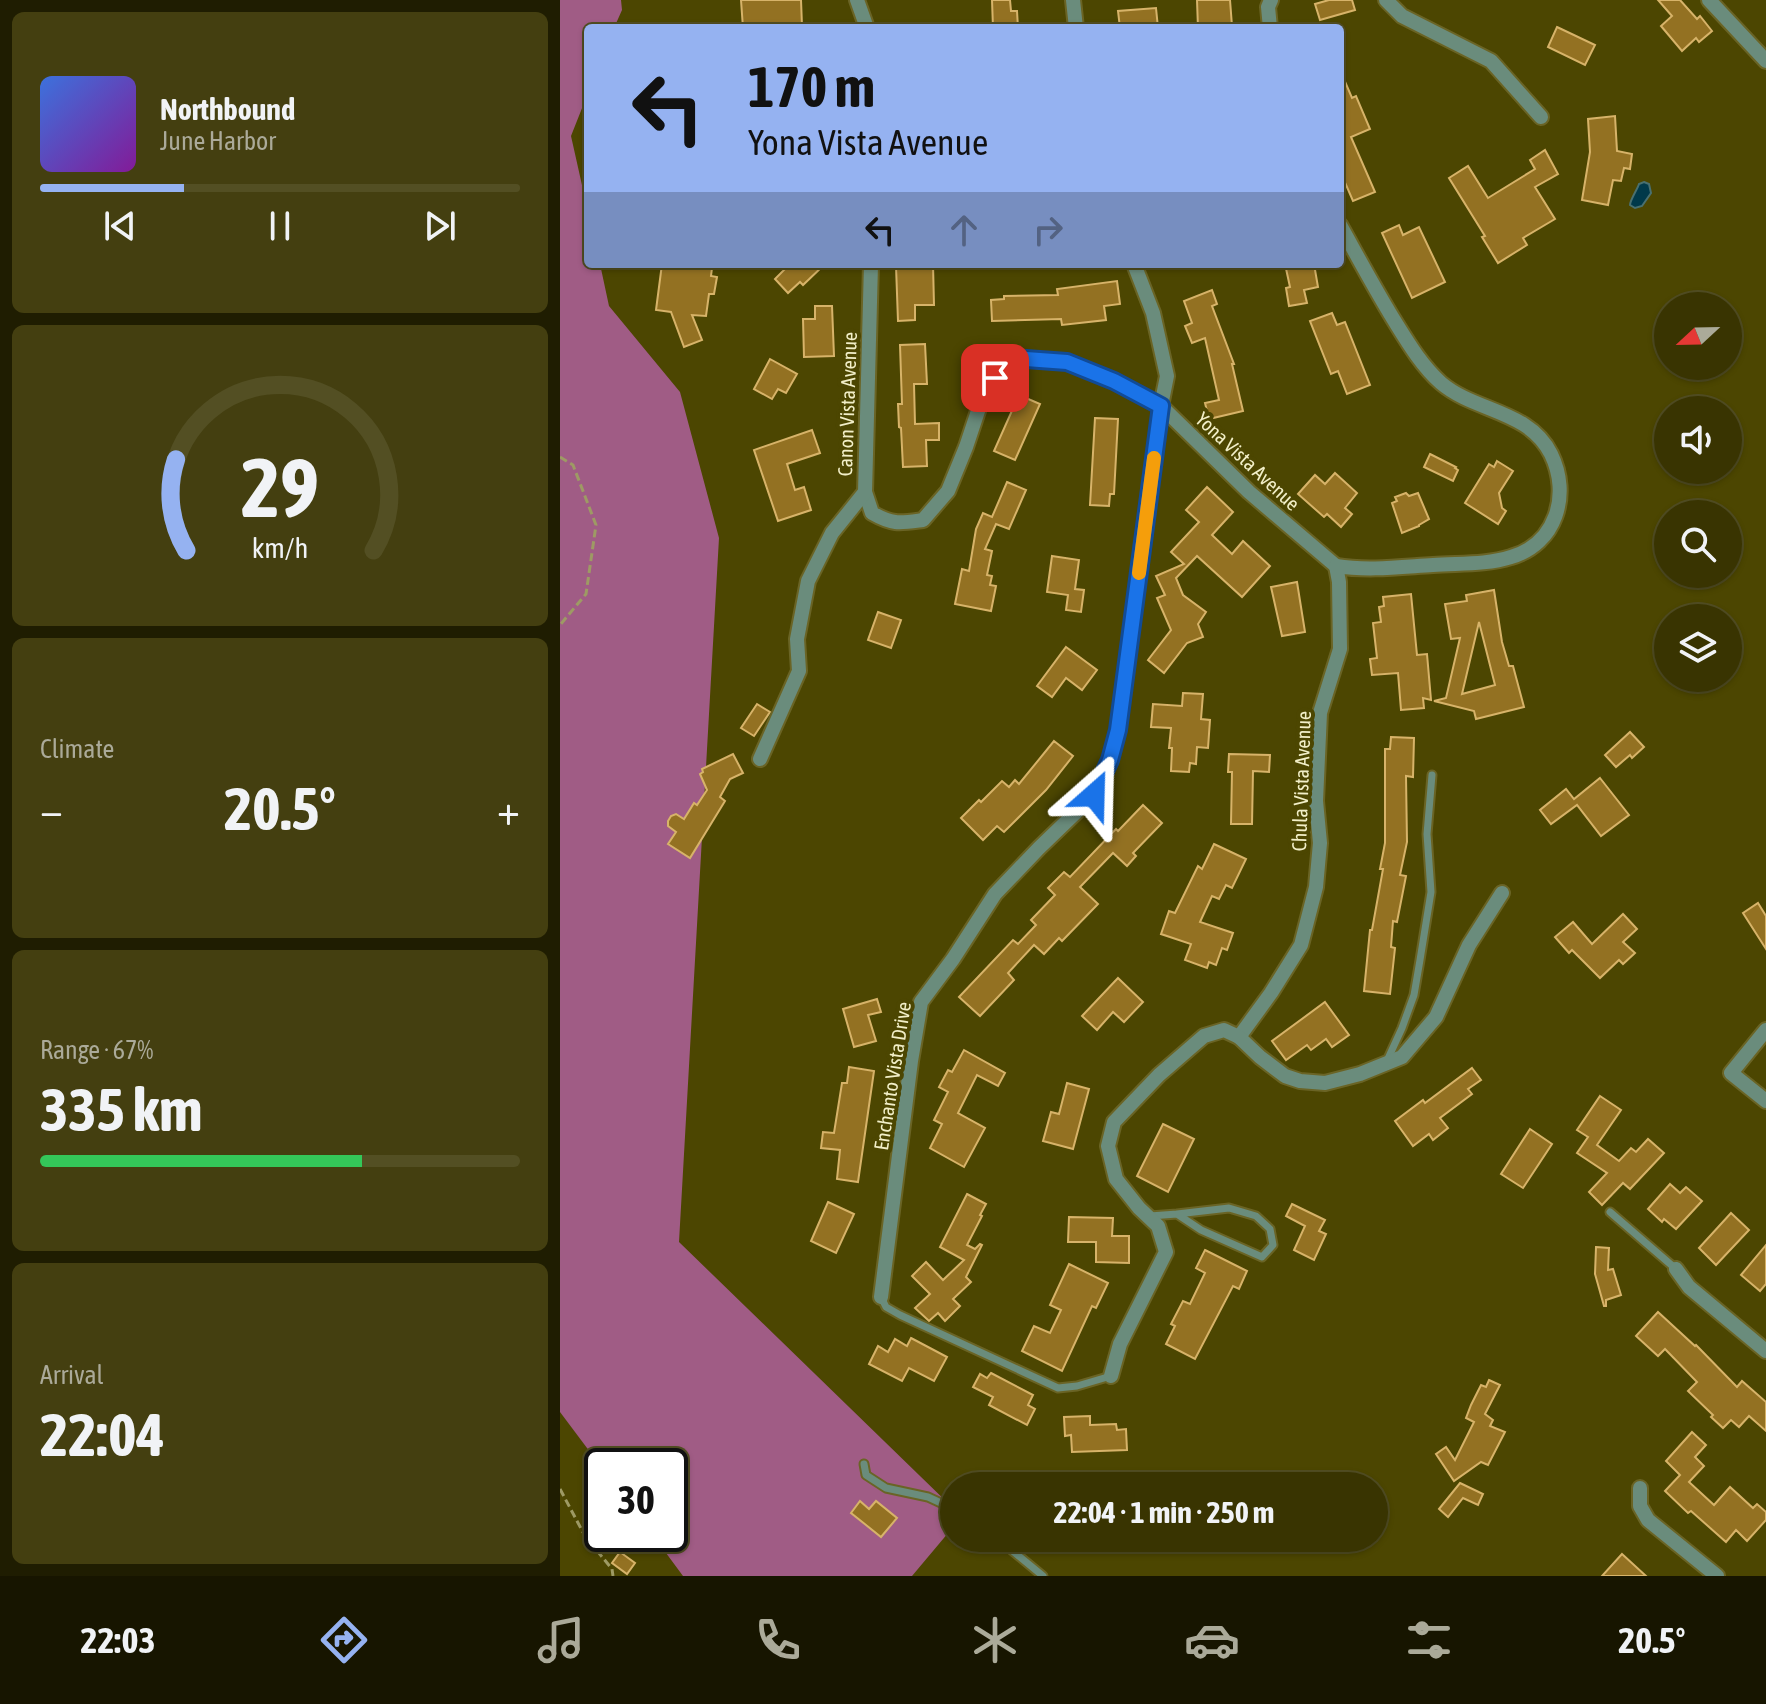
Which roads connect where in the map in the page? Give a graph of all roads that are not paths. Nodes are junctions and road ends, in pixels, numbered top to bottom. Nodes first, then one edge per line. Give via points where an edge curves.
1 (857, 0) edge
2 (1073, 0) edge
3 (1271, 0) edge
4 (1386, 0) edge
5 (1709, 0) edge
6 (866, 24) edge
7 (1076, 24) edge
8 (1270, 24) edge
9 (1766, 61) edge
10 (1541, 117) dead end
11 (1344, 232) edge
12 (871, 268) edge
13 (1136, 268) edge
14 (1161, 406) junction
15 (865, 492) junction
16 (1336, 566) junction
17 (760, 759) dead end
18 (1432, 775) dead end
19 (1502, 893) dead end
20 (1766, 1030) edge
21 (1239, 1037) junction
22 (1385, 1064) junction
23 (1766, 1101) edge
24 (1610, 1212) dead end
25 (1177, 1214) junction
26 (1148, 1216) junction
27 (1676, 1269) joint
28 (881, 1297) joint
29 (1766, 1351) edge
30 (1111, 1376) joint
31 (864, 1464) dead end
32 (1640, 1488) dead end
33 (940, 1503) edge
34 (1014, 1552) edge
35 (1043, 1576) edge
36 (1717, 1576) edge

1 - 6 street
2 - 7 street
3 - 8 street
4 - 10 street via 1402,16 1491,61
5 - 9 street
11 - 16 street via 1416,355 1440,382 1537,434 1551,455 1559,503 1545,536 1515,556 1380,569
12 - 15 street, Canon Vista Avenue
13 - 14 street, Enchanto Vista Drive via 1153,313 1167,376
14 - 15 street, Yona Vista Avenue via 1067,362 1026,359 995,378 948,491 923,520 886,521 872,513
14 - 16 street, Yona Vista Avenue via 1249,492
14 - 28 street, Enchanto Vista Drive via 1110,760 1094,795 995,894 921,1002
15 - 17 street, Canon Vista Avenue via 832,533 808,581 797,639 799,671
16 - 21 street, Chula Vista Avenue via 1340,649 1320,713 1316,887 1301,945
18 - 22 lane via 1427,834 1431,892 1420,960 1414,995
19 - 22 street via 1469,945 1436,1017 1402,1057
20 - 23 street via 1731,1073
21 - 22 street via 1285,1076 1300,1081 1325,1083
21 - 26 street via 1224,1030 1204,1036 1114,1122 1108,1146 1116,1179
24 - 27 lane
25 - 25 lane via 1262,1257 1273,1245 1270,1229 1256,1216 1229,1208
25 - 26 lane
26 - 30 street via 1158,1226 1166,1252 1120,1344
27 - 29 street via 1689,1287
28 - 30 lane via 900,1315 1058,1388
31 - 33 lane via 866,1475 886,1488
32 - 36 street via 1640,1506 1648,1520
34 - 35 lane

